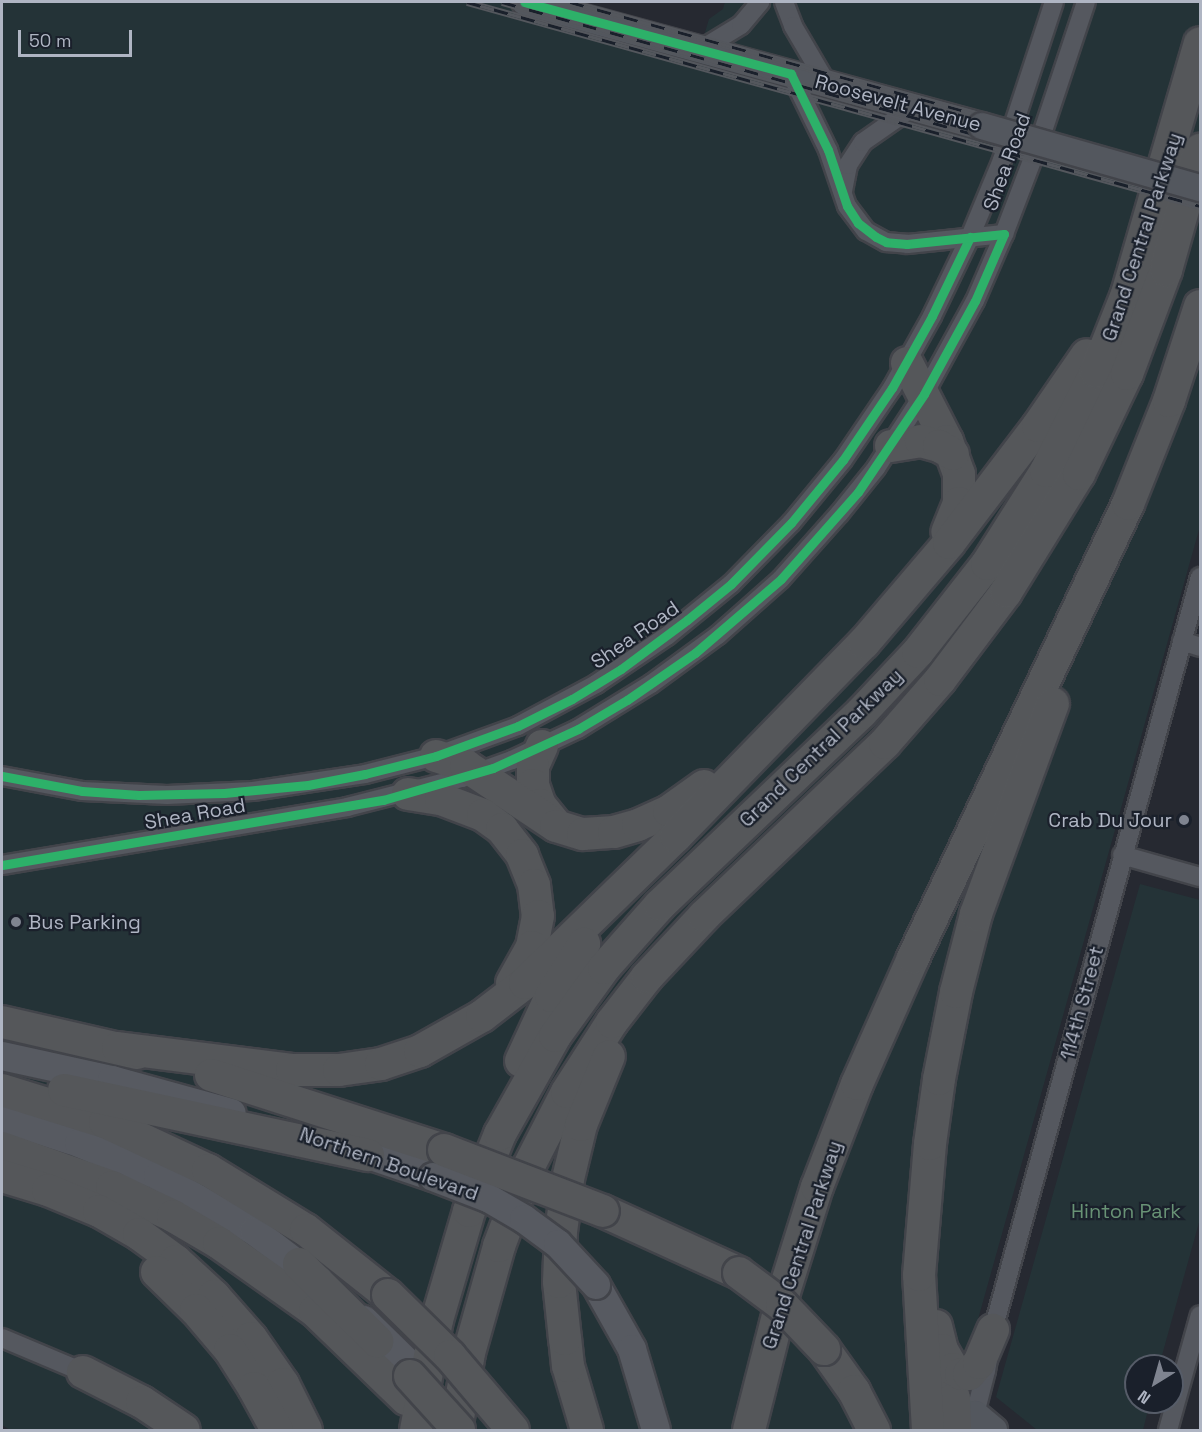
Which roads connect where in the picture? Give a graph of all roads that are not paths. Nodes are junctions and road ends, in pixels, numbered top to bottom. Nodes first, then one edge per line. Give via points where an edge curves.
1 (525, 2) edge
2 (760, 2) edge
3 (784, 2) edge
4 (1054, 2) edge
5 (1086, 2) edge
6 (1200, 44) edge
7 (700, 50) junction
8 (791, 74) junction
9 (827, 84) junction
10 (913, 107) junction
11 (1200, 150) edge
12 (1200, 188) edge
13 (843, 196) junction
14 (1004, 234) junction
15 (970, 237) junction
16 (1145, 242) junction
17 (1200, 306) edge
18 (907, 363) junction
19 (924, 394) junction
20 (891, 446) junction
21 (953, 454) junction
22 (1139, 478) junction
23 (1200, 577) edge
24 (891, 611) junction
25 (1182, 641) junction
26 (1200, 647) edge
27 (811, 697) junction
28 (542, 746) junction
29 (436, 756) junction
30 (477, 773) junction
31 (2, 776) edge
32 (408, 794) junction
33 (563, 829) junction
34 (676, 836) junction
35 (1122, 855) junction
36 (2, 865) edge
37 (1200, 877) edge
38 (704, 916) junction
39 (482, 1016) junction
40 (2, 1022) edge
41 (118, 1048) junction
42 (2, 1056) edge
43 (2, 1077) edge
44 (2, 1090) edge
45 (2, 1118) edge
46 (2, 1148) edge
47 (99, 1151) junction
48 (368, 1155) joint
49 (439, 1163) junction
50 (2, 1176) edge
51 (2, 1180) edge
52 (922, 1235) junction
53 (299, 1264) joint
54 (444, 1293) junction
55 (1200, 1315) edge
56 (993, 1330) junction
57 (2, 1338) edge
58 (824, 1349) junction
59 (942, 1350) junction
60 (83, 1372) joint
61 (409, 1381) junction
62 (973, 1427) edge
63 (464, 1429) edge
64 (184, 1431) edge
65 (277, 1431) edge
66 (306, 1431) edge
67 (416, 1431) edge
68 (435, 1431) edge
69 (513, 1431) edge
70 (587, 1431) edge
71 (656, 1431) edge
72 (749, 1431) edge
73 (864, 1431) edge
74 (874, 1431) edge
75 (928, 1431) edge
76 (1168, 1431) edge

1 - 7 main road, Roosevelt Avenue
2 - 7 street via 741,25
3 - 9 street via 793,26
4 - 15 street, Shea Road via 1002,159
5 - 14 street, Shea Road
6 - 16 highway, Grand Central Parkway
7 - 8 main road, Roosevelt Avenue
8 - 9 main road, Roosevelt Avenue
8 - 13 street via 825,143
9 - 10 main road, Roosevelt Avenue
10 - 12 main road, Roosevelt Avenue, bridge
10 - 13 street via 870,135 857,149 848,165
11 - 38 highway, Grand Central Parkway via 1166,270 1134,357 1092,449 1037,545 974,636 904,722
13 - 15 street via 858,223 886,242 907,244
14 - 15 street
14 - 19 street, Shea Road via 975,301
15 - 18 street, Shea Road
16 - 24 highway via 1109,318 1076,372 962,526
16 - 54 highway, Grand Central Parkway via 1107,346 1072,422 1022,511 971,587 874,700 640,926 566,1020 526,1084 493,1150
17 - 22 highway, Grand Central Parkway
18 - 19 highway
18 - 29 street, Shea Road via 862,435 821,488 772,543 709,602 643,653 572,699 518,726
19 - 20 street, Shea Road
19 - 21 highway
20 - 21 highway via 921,441
20 - 28 street, Shea Road via 819,538 738,617 644,690
21 - 24 highway via 960,483 954,520
22 - 52 highway via 988,879 966,950 932,1120
22 - 72 highway, Grand Central Parkway via 857,1084 789,1274
23 - 25 street, 114th Street
24 - 27 highway
25 - 26 street
25 - 35 street, 114th Street
27 - 33 highway via 708,784 669,811 614,832 590,834
27 - 34 highway
28 - 30 street, Shea Road
28 - 33 highway via 533,766 533,785 543,811
29 - 30 highway
29 - 31 street, Shea Road via 332,781 215,794 82,791
30 - 32 street, Shea Road
30 - 33 highway
32 - 36 street, Shea Road
32 - 39 highway via 450,801 490,819 518,847 532,877 538,916 532,946 507,990
34 - 39 highway via 525,984
34 - 54 highway via 587,939 540,1018 471,1179 454,1237
35 - 37 street
35 - 56 street, 114th Street
38 - 63 highway, Grand Central Parkway via 647,977 612,1022 576,1076 540,1142 490,1272 470,1353
38 - 70 highway via 611,1053 588,1102 571,1164 561,1232 559,1282 568,1366
39 - 41 highway via 420,1051 381,1064 339,1070 292,1070
40 - 41 highway
41 - 49 highway via 254,1088
42 - 47 main road
43 - 47 highway
44 - 47 highway
45 - 47 main road
46 - 47 highway
47 - 48 highway
47 - 50 highway via 42,1188
47 - 51 highway via 53,1203
47 - 53 main road via 210,1204
47 - 61 highway via 197,1229 267,1275 337,1331
47 - 65 highway via 147,1264 201,1315 245,1372
47 - 66 highway via 150,1241 214,1296 264,1355
47 - 69 highway, bridge via 176,1153 258,1198 325,1244 388,1295 450,1356
48 - 49 main road, Northern Boulevard
49 - 58 highway, bridge via 603,1211 738,1273 782,1305
49 - 71 main road, Northern Boulevard, bridge via 558,1244 596,1285 632,1349
52 - 59 highway via 929,1293
52 - 75 highway via 919,1294
53 - 61 highway
54 - 67 highway, Grand Central Parkway
55 - 76 street
56 - 59 highway via 979,1363 969,1374 953,1369
56 - 62 street, 114th Street
57 - 60 street
58 - 73 highway via 849,1391
58 - 74 highway via 854,1390
59 - 62 highway via 955,1411
60 - 64 highway via 142,1402
61 - 63 highway, bridge
61 - 68 highway

